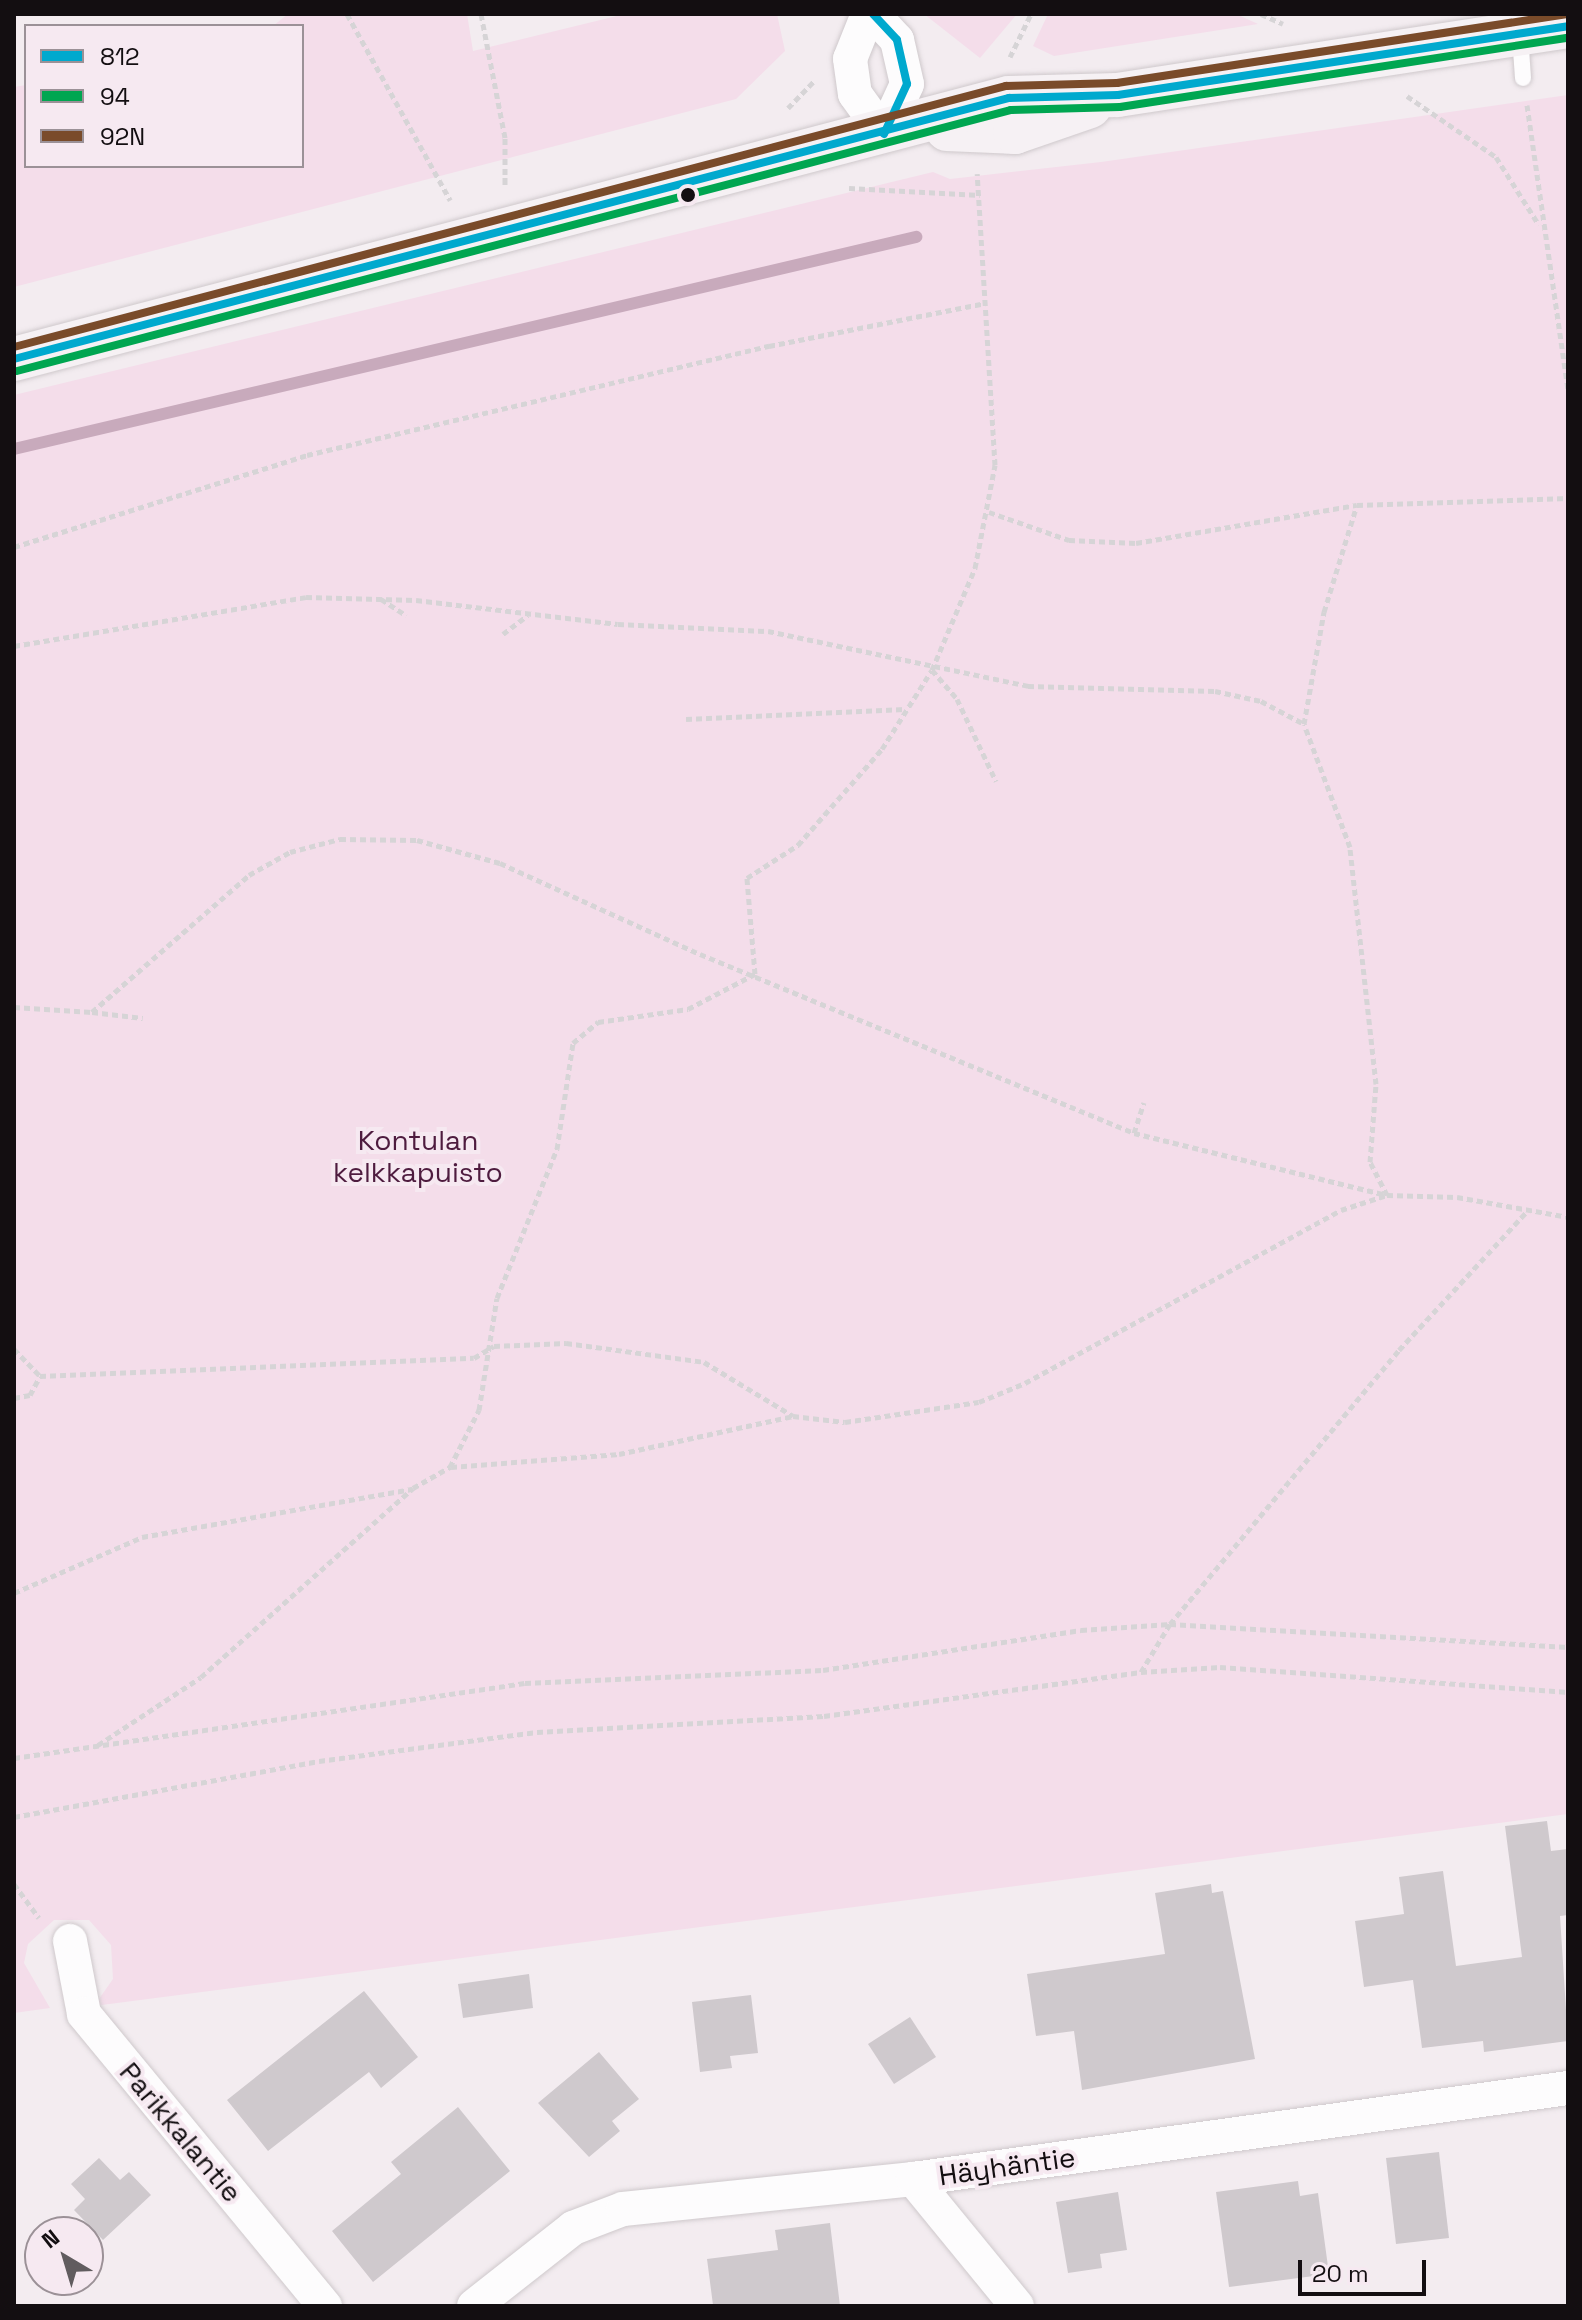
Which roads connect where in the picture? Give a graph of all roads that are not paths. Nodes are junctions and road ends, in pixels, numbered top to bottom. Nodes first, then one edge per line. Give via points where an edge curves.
1 (870, 14) edge
2 (1568, 26) edge
3 (1519, 33) junction
4 (1523, 78) road end
5 (900, 131) junction
6 (14, 359) edge
7 (70, 1941) dead end
8 (1568, 2088) edge
9 (913, 2179) junction
10 (325, 2306) edge
11 (474, 2306) edge
12 (1017, 2306) edge

1 - 5 street via 897,40 907,84
1 - 5 street via 850,59 855,94
2 - 3 street
3 - 4 lane
3 - 5 street via 1118,95 1009,98
5 - 6 street
7 - 10 street, Parikkalantie via 84,2014
8 - 9 street, Häyhäntie
9 - 11 street, Häyhäntie via 623,2209 573,2228
9 - 12 street

